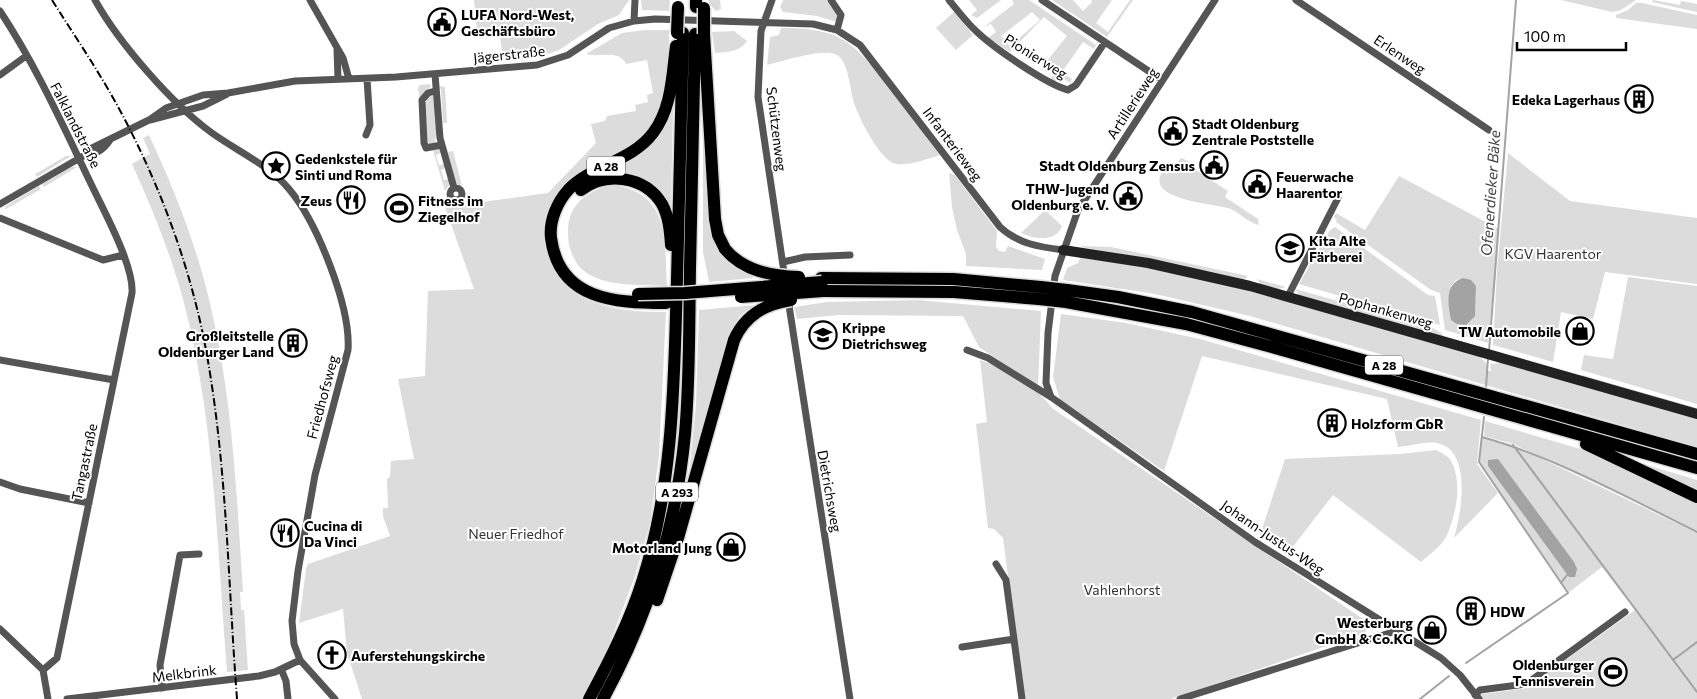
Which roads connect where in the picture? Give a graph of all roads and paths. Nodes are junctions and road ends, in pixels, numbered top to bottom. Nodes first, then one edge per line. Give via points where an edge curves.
1 (95, 0) edge
2 (310, 0) edge
3 (635, 0) edge
4 (772, 0) edge
5 (831, 0) edge
6 (949, 0) edge
7 (1042, 0) edge
8 (1215, 0) edge
9 (1296, 0) edge
10 (690, 4) edge
11 (0, 11) edge
12 (634, 21) junction
13 (764, 22) junction
14 (837, 30) junction
15 (690, 33) junction
16 (1105, 42) junction
17 (337, 48) junction
18 (26, 56) junction
19 (434, 74) junction
20 (0, 75) edge
21 (349, 79) junction
22 (366, 79) junction
23 (338, 80) junction
24 (1162, 80) junction
25 (436, 91) junction
26 (228, 93) junction
27 (178, 103) junction
28 (186, 111) junction
29 (149, 120) junction
30 (1489, 130) dead end
31 (366, 135) dead end
32 (441, 145) junction
33 (82, 157) junction
34 (454, 188) dead end
35 (1338, 198) dead end
36 (0, 204) edge
37 (0, 218) edge
38 (1063, 250) junction
39 (123, 254) junction
40 (850, 255) dead end
41 (783, 262) junction
42 (878, 279) joint
43 (677, 286) junction
44 (786, 287) joint
45 (822, 287) junction
46 (1040, 293) junction
47 (1067, 296) junction
48 (1288, 296) junction
49 (638, 298) junction
50 (967, 350) dead end
51 (0, 360) edge
52 (114, 380) junction
53 (1051, 397) junction
54 (1697, 414) edge
55 (1557, 428) junction
56 (1697, 454) edge
57 (1697, 468) edge
58 (0, 482) edge
59 (1697, 497) edge
60 (88, 503) junction
61 (199, 554) dead end
62 (996, 564) dead end
63 (1625, 612) dead end
64 (0, 629) edge
65 (1396, 631) junction
66 (1014, 639) junction
67 (962, 647) dead end
68 (300, 660) junction
69 (623, 663) junction
70 (281, 669) junction
71 (43, 670) junction
72 (162, 688) junction
73 (1477, 697) edge
74 (48, 699) edge
75 (67, 699) edge
76 (72, 699) edge
77 (288, 699) edge
78 (335, 699) edge
79 (589, 699) edge
80 (603, 699) edge
81 (850, 699) edge
82 (1022, 699) edge
83 (1180, 699) edge

1 - 27 street, Friedhofsweg via 120,38
2 - 17 street
3 - 12 street
4 - 13 street, Schützenweg
5 - 14 street via 841,18
6 - 16 street, Pionierweg via 978,34 1059,88 1068,90 1076,85
7 - 16 street
8 - 24 street, Artillerieweg
9 - 30 street, Erlenweg
10 - 15 highway, A 28, bridge
10 - 15 highway, A 28, bridge
11 - 18 street, Falklandstraße
12 - 13 street, Jägerstraße
12 - 19 street, Jägerstraße via 609,28 568,55 545,64
13 - 14 street, Infanterieweg via 813,24
13 - 41 street, Schützenweg via 759,53 758,97
14 - 38 street, Infanterieweg via 869,54 1000,227 1026,243
15 - 43 highway, A 293
15 - 45 highway, A 28, bridge via 715,219 725,249 737,261 758,271
15 - 49 highway, A 28 via 658,126 642,146 570,188 558,205 552,223 554,255 574,284 595,295
15 - 69 highway, A 293 via 685,433 673,514 663,554 644,614
16 - 24 street
17 - 21 street via 346,63
17 - 23 street
18 - 20 street
18 - 33 street, Falklandstraße
19 - 22 street, Jägerstraße
19 - 25 street
21 - 22 street, Jägerstraße
21 - 23 street, Jägerstraße
22 - 31 street via 370,125
23 - 26 street, Jägerstraße via 272,84
24 - 38 street, Artillerieweg via 1080,204
25 - 32 street
25 - 32 street via 428,93 422,100 424,143 428,148
26 - 27 street, Jägerstraße via 203,95
26 - 28 street, Jägerstraße
27 - 28 street, Friedhofsweg
27 - 29 street, Jägerstraße via 161,110
28 - 29 street, Jägerstraße
28 - 68 street, Friedhofsweg via 289,189 310,220 336,283 348,329 347,358 315,475 297,578 291,628
29 - 33 street via 110,140 105,148
32 - 34 street
33 - 36 street
33 - 39 street, Falklandstraße
35 - 48 street
37 - 39 street via 103,260
38 - 48 street, Pophankenweg via 1156,264
38 - 53 street via 1055,276 1048,333 1046,383
39 - 52 street, Tangastraße via 132,288
40 - 41 street via 805,257
41 - 44 street, Schützenweg
42 - 45 highway, A 293
42 - 46 highway, A 28 via 953,279
43 - 49 highway, A 293 via 672,270 669,226 661,202 641,184 627,179 593,183 574,196 563,213 560,240 564,258 584,281
43 - 79 highway, A 293 via 671,434 658,520 627,625
44 - 81 street, Dietrichsweg
45 - 46 highway, A 28 via 848,291
45 - 49 highway, A 293, bridge
45 - 69 highway, A 28, bridge via 764,307 752,315 734,340 664,582 640,639
46 - 47 highway, A 28, bridge
47 - 55 highway, A 28 via 1186,324
47 - 56 highway, A 28 via 1118,297 1192,312
48 - 54 street, Pophankenweg
50 - 53 street, Johann-Justus-Weg via 988,358
51 - 52 street
52 - 60 street, Tangastraße
53 - 65 street, Johann-Justus-Weg via 1255,542
55 - 57 highway, A 28
55 - 59 highway
58 - 60 street
60 - 71 street, Tangastraße via 57,658
61 - 72 street via 180,555 160,669
62 - 66 street via 1006,580
63 - 73 street via 1526,684 1480,690
64 - 71 street
65 - 73 street, Johann-Justus-Weg via 1450,664
65 - 83 street
66 - 67 street
66 - 82 street
68 - 70 street, Melkbrink
68 - 78 street
69 - 80 highway, A 293
70 - 72 street, Melkbrink via 251,677
70 - 77 street
71 - 74 street
72 - 76 street, Melkbrink
75 - 76 street, Melkbrink

